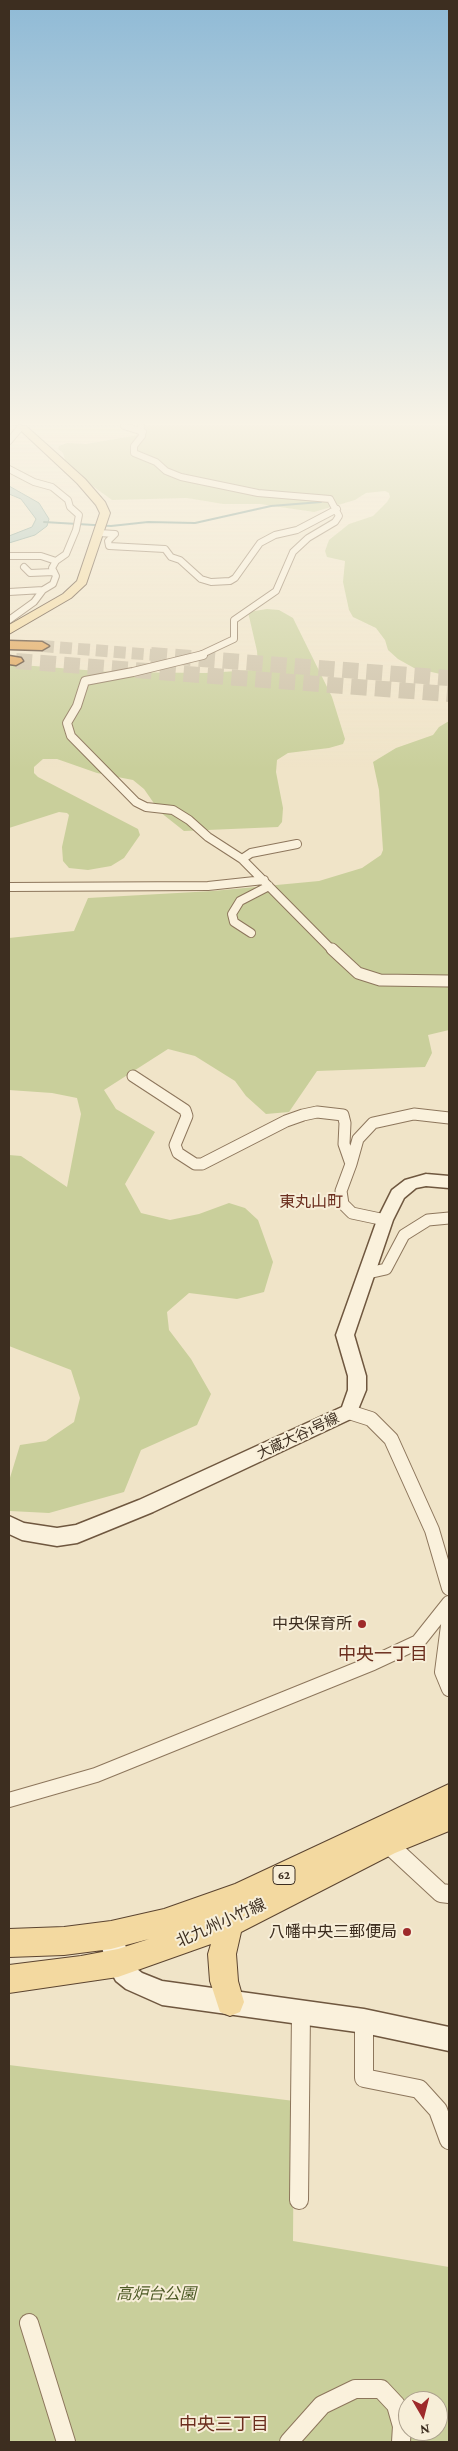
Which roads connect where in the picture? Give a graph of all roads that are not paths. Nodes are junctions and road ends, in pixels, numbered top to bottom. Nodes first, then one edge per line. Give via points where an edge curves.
1 (72, 540) edge
2 (96, 540) edge
3 (109, 540) edge
4 (265, 540) edge
5 (305, 540) edge
6 (9, 556) edge
7 (56, 561) junction
8 (24, 567) dead end
9 (54, 572) junction
10 (43, 590) junction
11 (9, 592) edge
12 (9, 620) edge
13 (9, 630) edge
14 (9, 644) edge
15 (42, 646) tunnel mouth
16 (297, 844) dead end
17 (242, 859) junction
18 (267, 883) junction
19 (9, 887) edge
20 (251, 933) dead end
21 (449, 981) edge
22 (133, 1076) dead end
23 (449, 1118) edge
24 (351, 1164) junction
25 (449, 1182) edge
26 (449, 1218) edge
27 (386, 1220) junction
28 (368, 1273) junction
29 (349, 1412) junction
30 (9, 1525) edge
31 (449, 1588) edge
32 (449, 1603) edge
33 (449, 1618) edge
34 (449, 1689) edge
35 (449, 1797) edge
36 (9, 1800) edge
37 (449, 1818) edge
38 (387, 1844) junction
39 (449, 1894) edge
40 (230, 1923) junction
41 (111, 1934) junction
42 (9, 1943) edge
43 (118, 1963) junction
44 (9, 1978) edge
45 (230, 2002) junction
46 (301, 2012) junction
47 (364, 2021) junction
48 (449, 2039) edge
49 (449, 2140) edge
50 (299, 2200) dead end
51 (29, 2323) dead end
52 (66, 2442) edge
53 (289, 2442) edge
54 (401, 2442) edge

1 - 7 street via 66,554
2 - 13 main road via 82,582 67,596
3 - 4 street via 109,546 164,549 201,579 211,582 235,578
5 - 17 street via 292,552 276,591 234,620 234,638 205,654 85,681 67,723 71,736 136,802 146,807 173,810
6 - 7 street via 41,556
7 - 9 street via 52,568
8 - 9 street via 30,573
9 - 10 street via 53,584
10 - 11 street
10 - 12 street via 34,602
14 - 15 highway
16 - 17 street via 251,853
17 - 18 street
18 - 19 street
18 - 20 street via 240,901 232,914 234,922
18 - 21 street via 358,973 380,980
22 - 24 street via 185,1110 187,1116 176,1145 178,1153 194,1164 202,1164 286,1121 317,1112 343,1115 344,1144
23 - 24 street via 414,1114 373,1124 358,1140
24 - 27 street via 341,1191 343,1204 352,1213
25 - 27 street, 大蔵大谷1号線 via 426,1180 412,1184 398,1194
26 - 28 street via 428,1220 404,1235 386,1269
27 - 28 street, 大蔵大谷1号線
28 - 29 street, 大蔵大谷1号線 via 345,1335 357,1376
29 - 30 street, 大蔵大谷1号線 via 146,1506 77,1534 57,1537 22,1531
29 - 31 street via 371,1419 391,1439 432,1530
32 - 36 street via 418,1642 373,1663 96,1774
33 - 34 street via 442,1672
35 - 41 main road, 北九州小竹線 / 62 via 240,1896 164,1922
37 - 38 main road, 北九州小竹線 / 62
38 - 39 street via 441,1893
38 - 40 main road, 北九州小竹線 / 62
40 - 43 main road, 北九州小竹線 / 62
40 - 45 main road via 222,1954
41 - 42 main road, 北九州小竹線 / 62 via 64,1941
41 - 43 street
43 - 44 main road, 北九州小竹線 / 62 via 71,1972
43 - 45 street via 124,1973 162,1993
45 - 46 street
46 - 47 street
46 - 50 street via 298,2047
47 - 48 street
47 - 49 street via 364,2078 419,2089 438,2110
51 - 52 street
53 - 54 street via 322,2405 355,2389 380,2389 396,2405 402,2426

